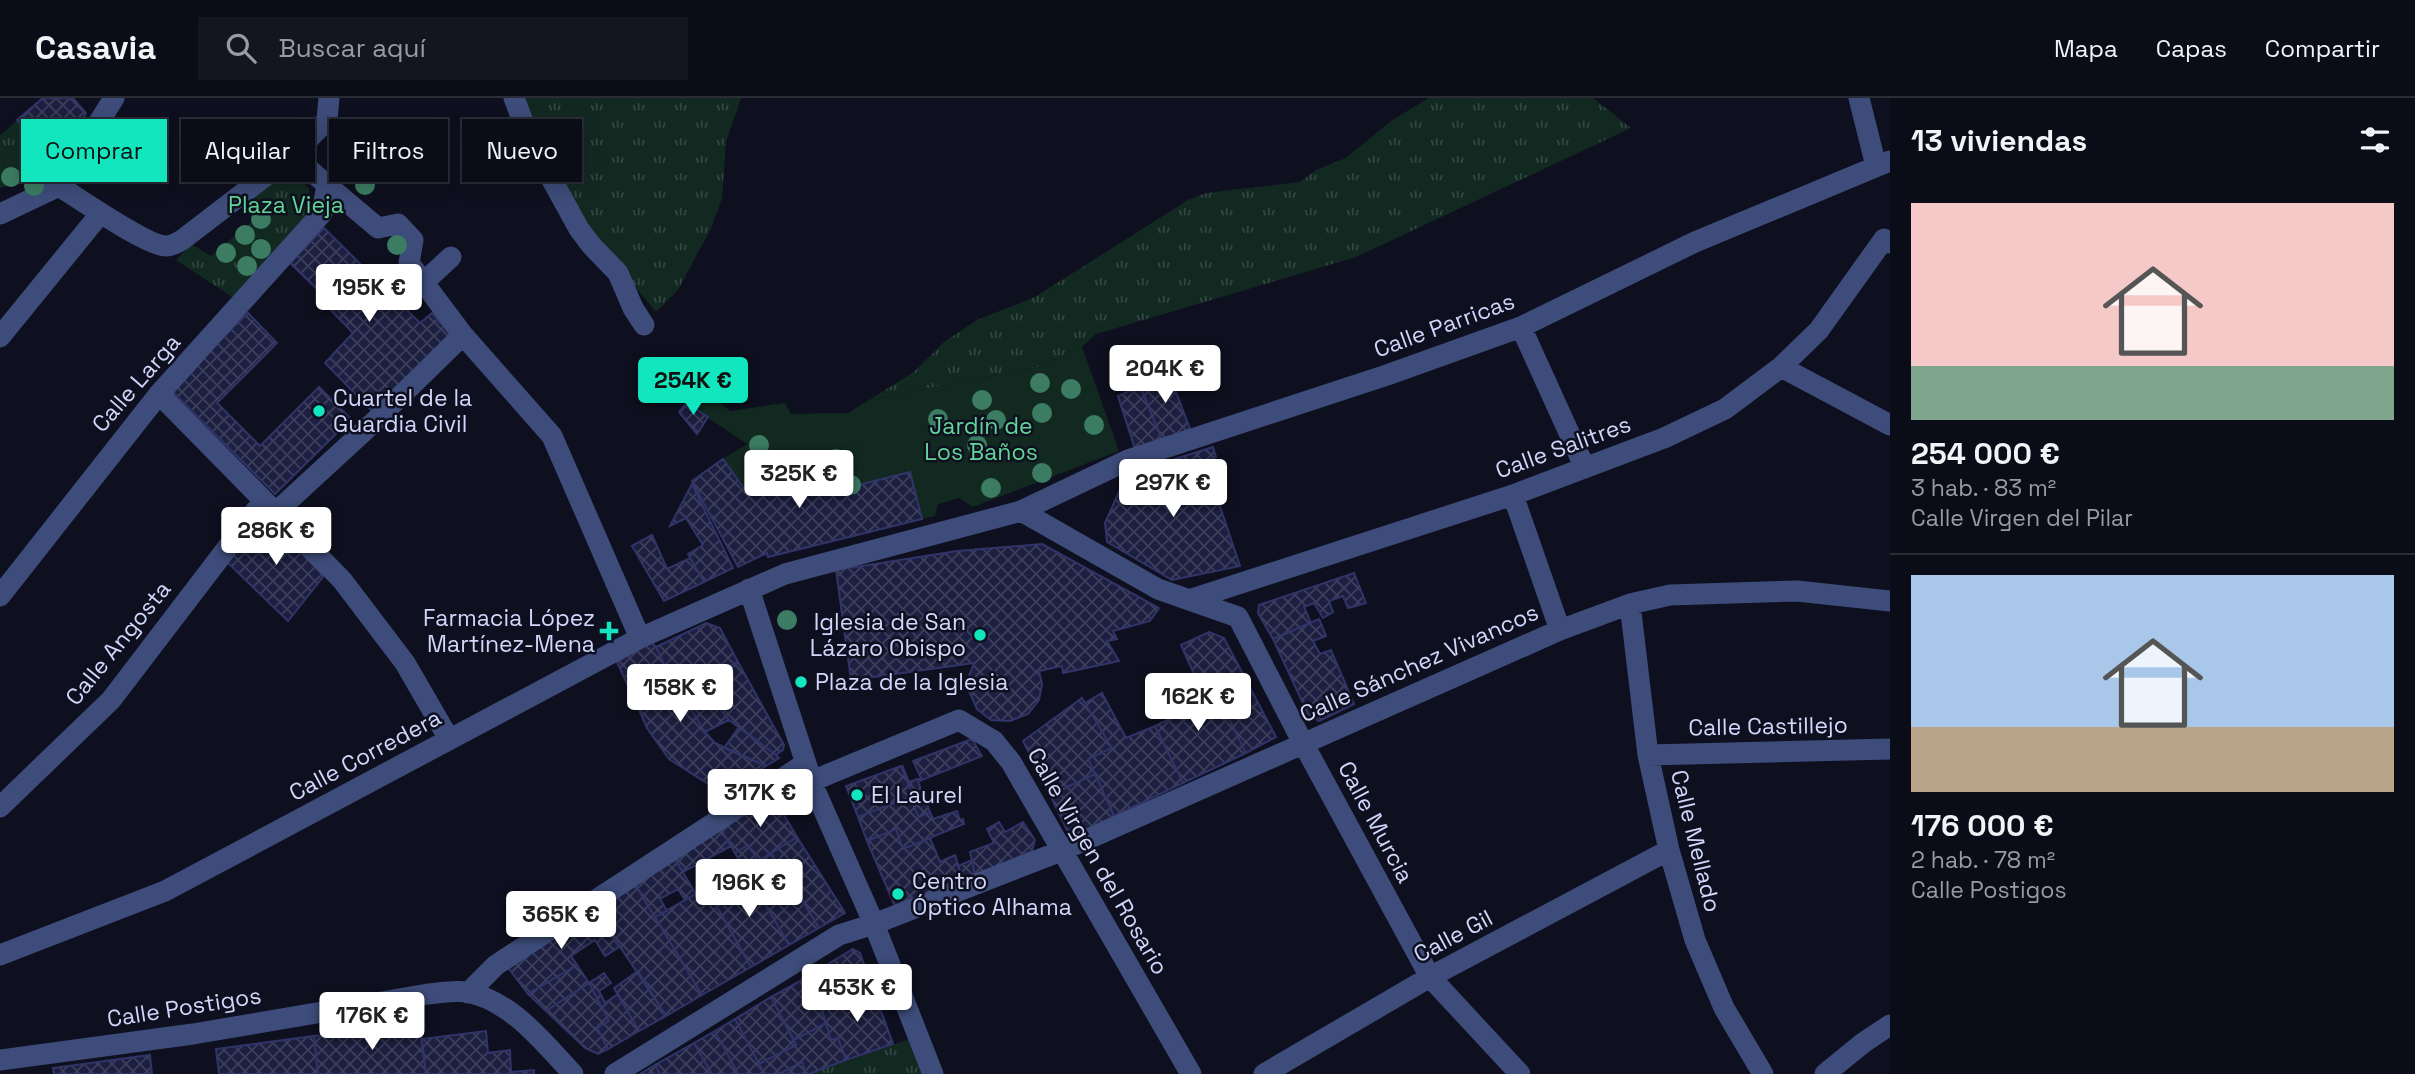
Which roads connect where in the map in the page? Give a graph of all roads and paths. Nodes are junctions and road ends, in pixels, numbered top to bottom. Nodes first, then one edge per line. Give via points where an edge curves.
1 (114, 98) edge
2 (329, 98) edge
3 (514, 98) edge
4 (1860, 98) edge
5 (315, 132) edge
6 (1883, 164) edge
7 (315, 174) edge
8 (258, 182) edge
9 (327, 185) junction
10 (59, 186) junction
11 (0, 214) edge
12 (100, 214) junction
13 (1887, 241) edge
14 (451, 257) dead end
15 (425, 281) junction
16 (644, 325) dead end
17 (1521, 327) junction
18 (463, 335) junction
19 (0, 337) edge
20 (1781, 367) junction
21 (159, 394) junction
22 (1890, 425) edge
23 (1585, 468) junction
24 (1513, 495) junction
25 (269, 507) junction
26 (1021, 511) junction
27 (749, 589) junction
28 (0, 596) edge
29 (1192, 599) junction
30 (1890, 601) edge
31 (1630, 604) junction
32 (1560, 630) junction
33 (640, 638) junction
34 (449, 739) junction
35 (1303, 743) junction
36 (1890, 749) edge
37 (1648, 754) junction
38 (809, 772) junction
39 (0, 807) edge
40 (1669, 850) junction
41 (1061, 851) junction
42 (874, 924) junction
43 (0, 955) edge
44 (1430, 977) junction
45 (468, 993) junction
46 (1890, 1025) edge
47 (0, 1060) edge
48 (573, 1074) edge
49 (615, 1074) edge
50 (933, 1074) edge
51 (1191, 1074) edge
52 (1264, 1074) edge
53 (1520, 1074) edge
54 (1763, 1074) edge
55 (1825, 1074) edge

1 - 10 street
2 - 5 street via 327,120
3 - 16 street via 530,140 579,229 618,273
4 - 6 street, Calle Parricas
6 - 17 street, Calle Parricas via 1695,242
7 - 9 street
8 - 12 street via 169,246 158,245
9 - 15 street via 378,228 398,224 413,240 409,263
9 - 21 street, Calle Larga via 322,213
10 - 11 street
10 - 12 street
12 - 19 street
13 - 20 street, Calle Salitres via 1819,330
14 - 15 street
15 - 18 street
17 - 23 street
17 - 26 street, Calle Parricas via 1128,460
18 - 25 street, Calle Angosta
18 - 33 street via 552,436
20 - 22 street
20 - 23 street, Calle Salitres via 1725,409
21 - 25 street
21 - 28 street, Calle Larga
23 - 24 street, Calle Salitres
24 - 29 street, Calle Salitres
24 - 32 street
25 - 34 street via 342,580 405,663
25 - 39 street, Calle Angosta via 111,700
26 - 27 street, Calle Parricas via 785,574
26 - 29 street, Calle Murcia via 1158,589
27 - 33 street, Calle Corredera
27 - 38 street
29 - 35 street, Calle Murcia via 1238,617
30 - 31 street, Calle Sánchez Vivancos via 1797,591 1670,595
31 - 32 street, Calle Sánchez Vivancos
31 - 37 street, Calle Mellado
32 - 35 street, Calle Sánchez Vivancos
33 - 34 street, Calle Corredera
34 - 43 street, Calle Corredera via 165,891
35 - 41 street, Calle Sánchez Vivancos
35 - 44 street, Calle Murcia
36 - 37 street, Calle Castillejo
37 - 40 street, Calle Mellado
38 - 41 street, Calle Virgen del Rosario via 959,720 994,741 1011,762
38 - 42 street
38 - 45 street via 496,965
40 - 44 street, Calle Gil
40 - 54 street, Calle Mellado via 1695,940 1724,1008
41 - 42 street, Calle Sánchez Vivancos
41 - 51 street, Calle Virgen del Rosario
42 - 49 street, Calle Sánchez Vivancos via 839,935
42 - 50 street
44 - 52 street, Calle Gil
44 - 53 street, Calle Murcia
45 - 47 street, Calle Postigos via 428,994 193,1034
45 - 48 street via 494,1001 516,1016
46 - 55 street

